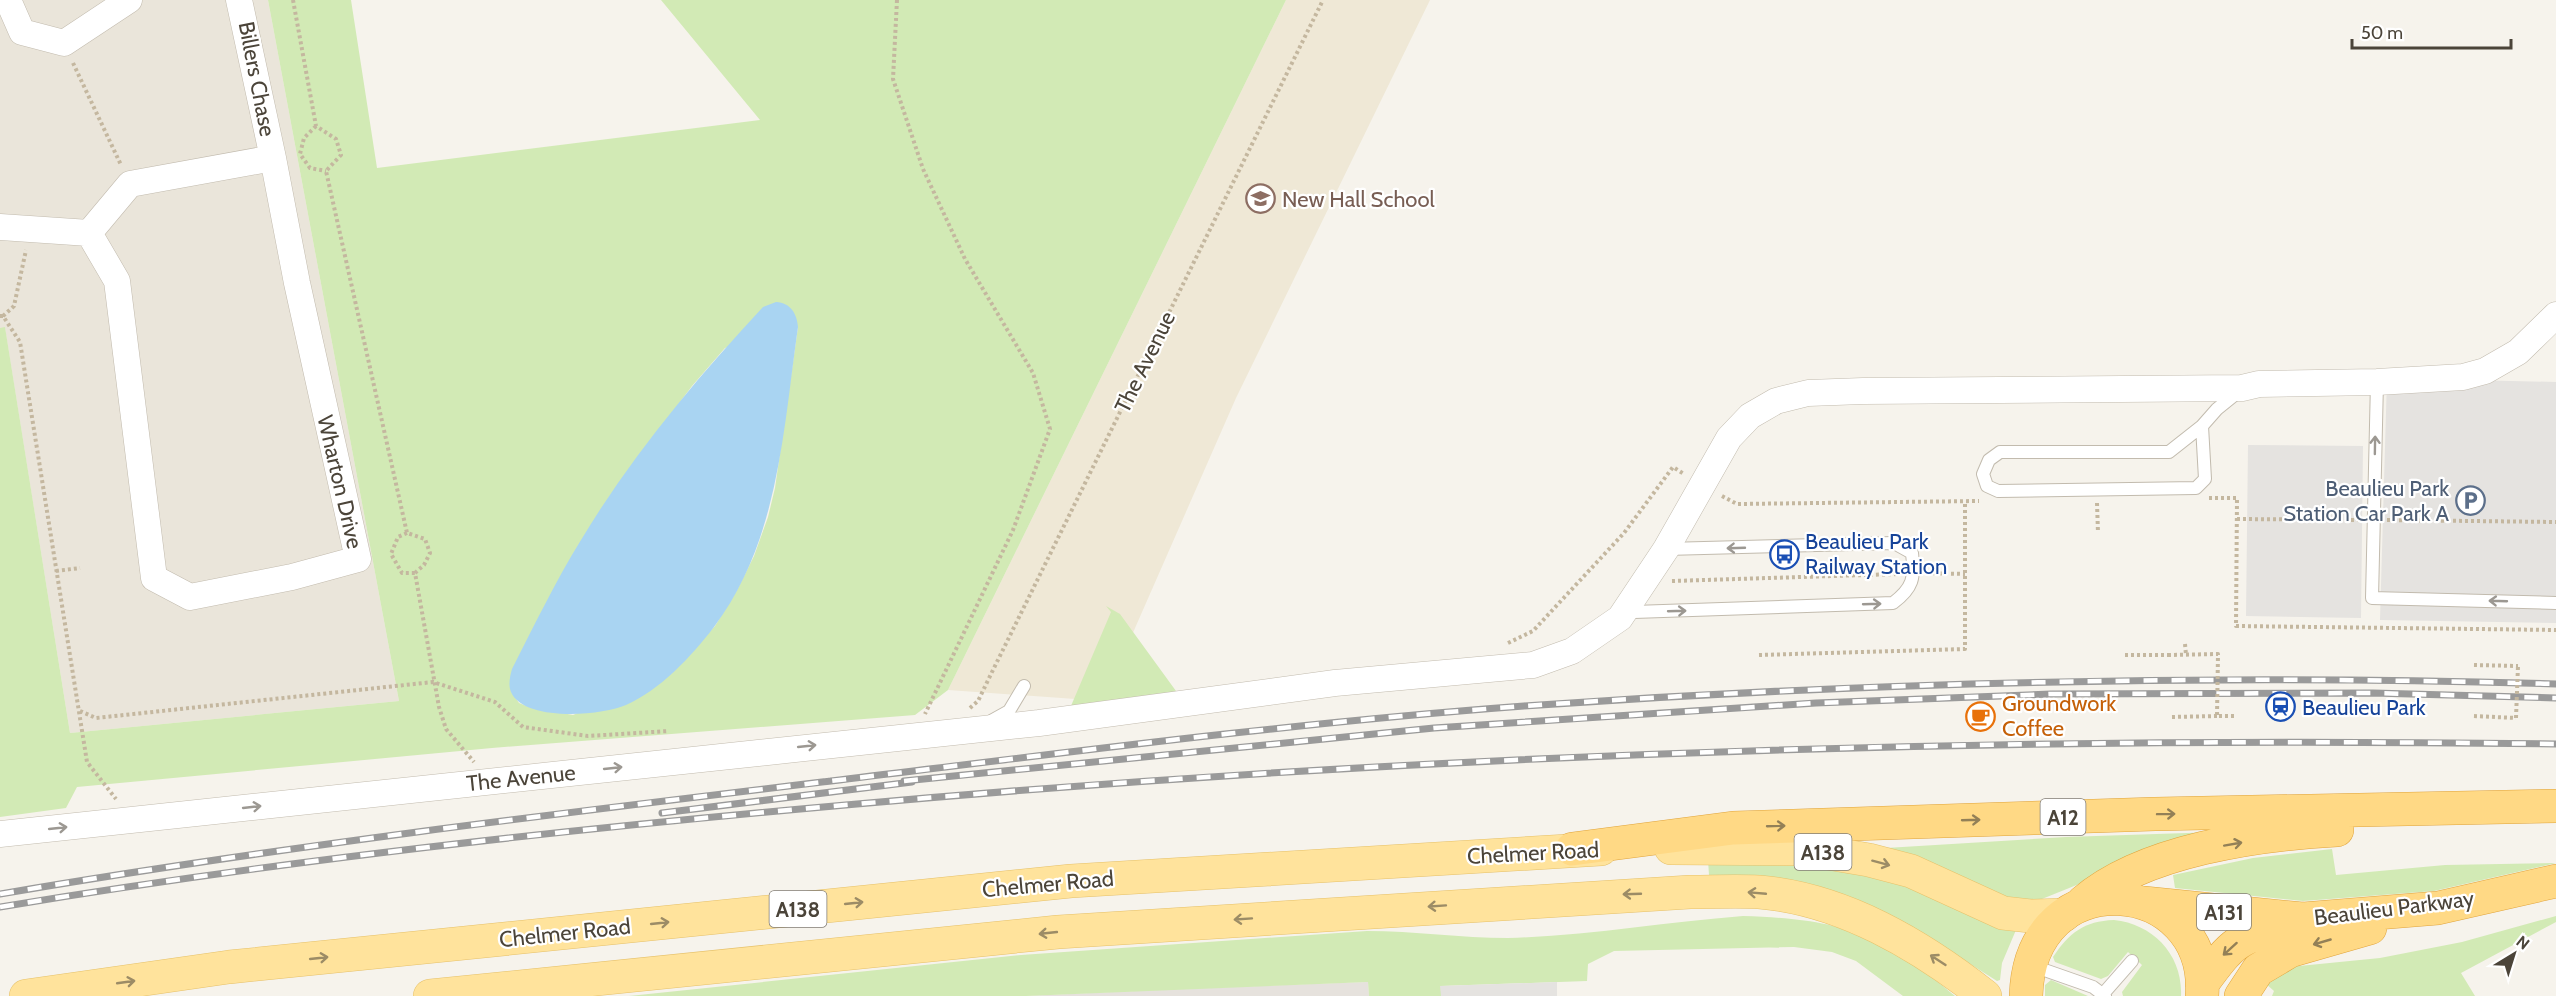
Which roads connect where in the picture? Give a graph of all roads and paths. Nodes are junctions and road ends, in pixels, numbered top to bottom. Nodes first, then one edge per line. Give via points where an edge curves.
1 (8, 0) edge
2 (129, 0) edge
3 (239, 0) edge
4 (293, 0) edge
5 (897, 0) edge
6 (1323, 0) edge
7 (64, 43) junction
8 (316, 126) junction
9 (273, 158) junction
10 (326, 171) junction
11 (130, 184) junction
12 (0, 227) edge
13 (30, 229) junction
14 (89, 233) junction
15 (2556, 315) edge
16 (1, 316) edge
17 (2377, 382) junction
18 (2242, 388) junction
19 (2202, 426) junction
20 (1701, 485) junction
21 (2202, 498) dead end
22 (2086, 500) dead end
23 (2097, 500) junction
24 (2108, 500) dead end
25 (1987, 501) dead end
26 (1965, 502) junction
27 (2237, 519) junction
28 (2374, 520) junction
29 (2556, 522) edge
30 (407, 533) junction
31 (2098, 533) dead end
32 (1666, 549) junction
33 (80, 568) dead end
34 (57, 571) junction
35 (415, 573) junction
36 (1915, 573) junction
37 (1965, 574) junction
38 (1644, 582) junction
39 (2556, 603) edge
40 (1620, 618) junction
41 (2556, 630) edge
42 (2185, 644) dead end
43 (1503, 645) dead end
44 (2125, 655) dead end
45 (2186, 655) junction
46 (1759, 656) dead end
47 (2474, 665) dead end
48 (433, 682) junction
49 (1024, 686) dead end
50 (2217, 716) junction
51 (2235, 716) dead end
52 (2172, 717) dead end
53 (2474, 717) dead end
54 (973, 720) junction
55 (921, 722) dead end
56 (669, 731) dead end
57 (478, 767) dead end
58 (2556, 806) edge
59 (2556, 820) edge
60 (0, 834) edge
61 (1572, 849) junction
62 (2556, 881) edge
63 (2144, 903) junction
64 (2073, 908) junction
65 (2438, 908) junction
66 (2303, 919) junction
67 (2132, 961) dead end
68 (2028, 980) edge
69 (2202, 990) edge
70 (2104, 995) edge
71 (26, 996) edge
72 (430, 996) edge
73 (1985, 996) edge
74 (2241, 996) edge

1 - 7 street via 22,32
2 - 7 street
3 - 9 street, Billers Chase
4 - 8 path
5 - 55 path via 893,80 923,169 964,259 1033,373 1050,429 1013,530
6 - 54 path, The Avenue via 978,701
7 - 11 path
8 - 10 path via 336,139 341,155
8 - 10 path via 304,138 300,154 310,168
9 - 11 street
9 - 14 street, Wharton Drive via 358,559 292,577 189,597 154,578 117,281
10 - 30 path
11 - 14 street
12 - 13 street
13 - 14 street
13 - 16 path via 14,306
15 - 17 street via 2518,352 2485,370 2463,377
16 - 34 path via 20,342
17 - 18 street via 2259,384
28 -> 17 lane
18 - 19 lane
18 - 20 street via 1968,388 1808,393 1776,400 1750,416 1729,438
19 - 19 lane via 2205,479 2196,488 1998,491 1987,486 1983,474 1989,460 2000,453 2169,452
20 - 26 path via 1737,504
20 - 32 street
20 - 43 path via 1673,467 1624,532 1533,631
21 - 27 path via 2237,498
22 - 23 path
23 - 24 path
23 - 31 path
25 - 26 path
26 - 37 path
27 - 28 path
27 - 41 path via 2236,626
28 - 29 path
39 -> 28 lane via 2372,598
30 - 35 path via 425,539 430,553
30 - 35 path via 398,537 391,554 402,573
36 -> 32 lane via 1912,553 1894,543
32 - 38 street
33 - 34 path
34 - 48 path via 79,711 96,718
35 - 48 path
36 - 37 path
36 - 38 path
40 -> 36 lane via 1634,612 1893,603 1906,593
37 - 46 path via 1965,649
38 - 40 street
40 - 54 street via 1572,651 1533,664 1335,683 1039,723
42 - 45 path
44 - 45 path, bridge
45 - 50 path, bridge via 2218,654
47 - 53 path, bridge via 2518,666 2516,718
48 - 56 path via 495,702 523,727 588,736
48 - 57 path via 447,729
49 - 54 lane, The Avenue via 1009,711
50 - 51 path, bridge
50 - 52 path
60 -> 54 street, The Avenue
61 -> 58 highway, A12 via 1733,828
64 -> 59 highway via 2126,873 2156,861 2230,844 2308,832
61 -> 64 main road, Chelmer Road / A138 via 1804,849 1911,871 2003,913 2030,916
71 -> 61 main road, Chelmer Road / A138 via 229,967 1071,881
62 - 65 highway, Beaulieu Parkway / A131
63 - 64 highway, Beaulieu Parkway via 2106,898
63 - 66 highway, Beaulieu Parkway / A131
63 - 69 highway via 2163,913 2185,935 2199,963
64 - 68 highway via 2039,940
65 - 66 highway, Beaulieu Parkway / A131
65 -> 74 highway, A131 via 2290,951 2258,970
66 -> 69 highway, Beaulieu Parkway / A131 via 2247,936 2225,952
67 - 70 lane
68 - 70 lane via 2093,987
73 -> 72 main road, Chelmer Road / A138 via 1916,945 1836,911 1760,892 1690,892 1058,932

